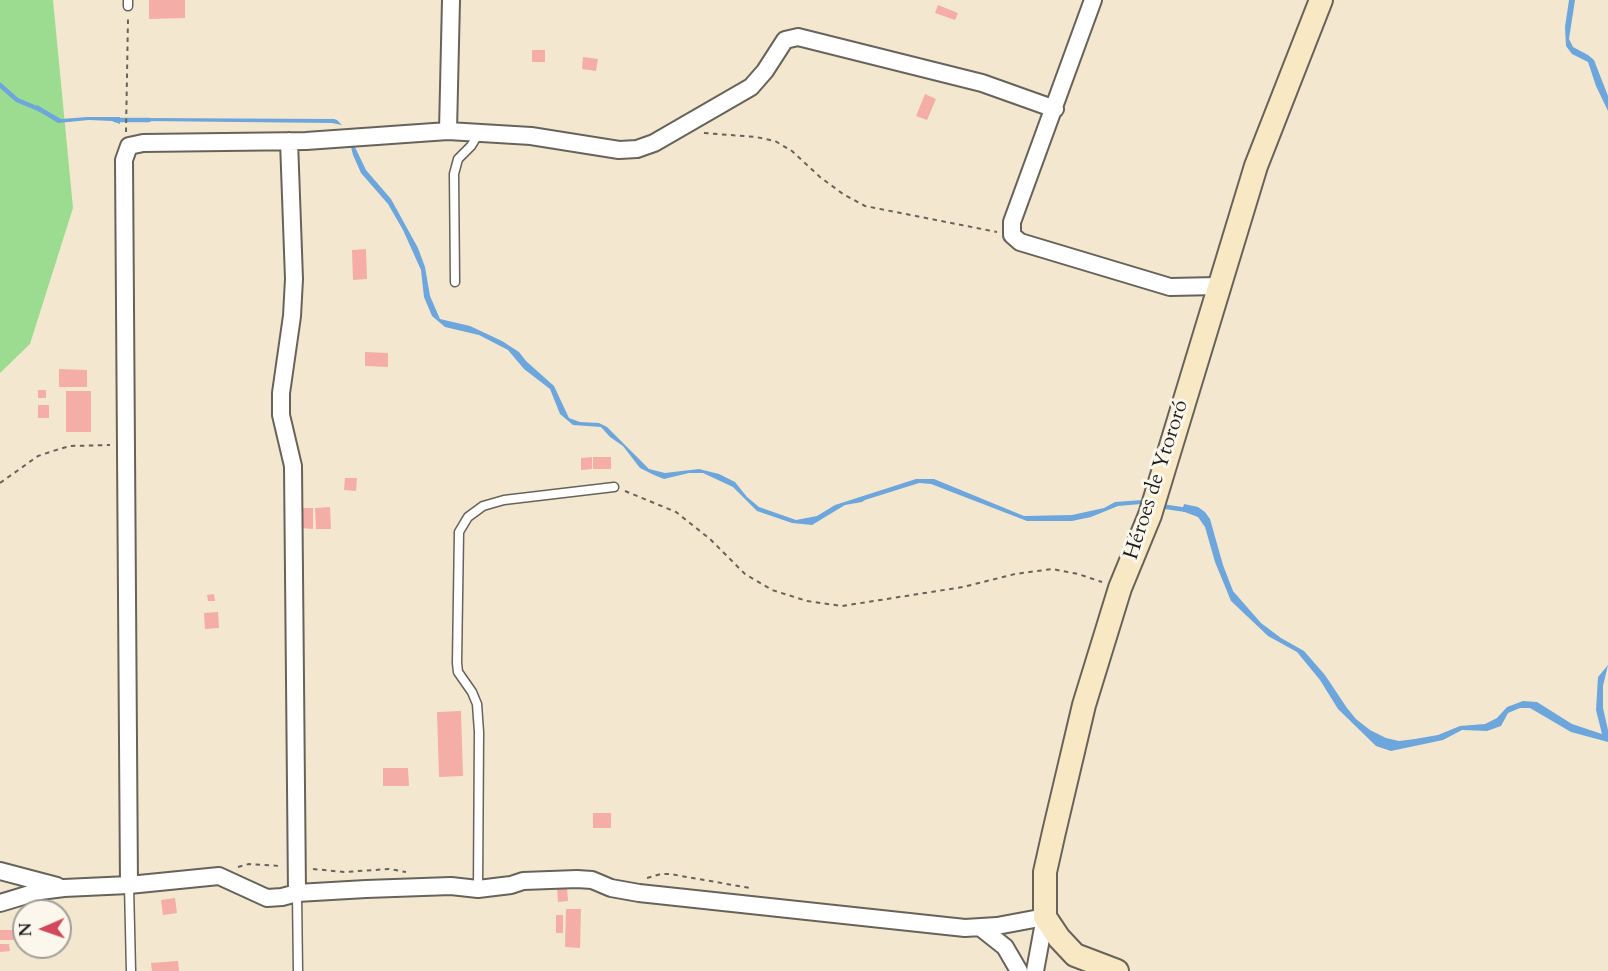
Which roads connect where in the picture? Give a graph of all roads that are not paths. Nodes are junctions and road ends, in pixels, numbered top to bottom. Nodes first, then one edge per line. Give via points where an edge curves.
1 (451, 0) edge
2 (1093, 0) edge
3 (1321, 0) edge
4 (1054, 109) junction
5 (448, 131) junction
6 (479, 133) junction
7 (289, 141) junction
8 (455, 282) dead end
9 (1218, 286) junction
10 (614, 487) road end
11 (0, 871) edge
12 (129, 885) junction
13 (64, 888) junction
14 (478, 889) junction
15 (297, 893) junction
16 (0, 903) edge
17 (1045, 917) junction
18 (981, 928) junction
19 (131, 971) edge
20 (298, 971) edge
21 (1019, 971) edge
22 (1035, 971) edge
23 (1117, 971) edge

1 - 5 street
2 - 4 street
3 - 9 main road, Héroes de Ytororó via 1256,166
4 - 6 street via 982,83 798,37 785,40 751,87 637,149
4 - 9 street via 1012,222 1012,235 1020,242 1170,287
5 - 6 street
5 - 7 street
6 - 8 lane via 458,159 454,174
7 - 12 street via 142,142 129,146 124,160
7 - 15 street via 294,279 281,415 293,466
9 - 17 main road, Héroes de Ytororó via 1150,515 1120,588 1084,705 1046,872
10 - 14 lane via 483,506 468,517 459,532 457,663 458,672 477,704 479,732
11 - 13 street
12 - 13 street
12 - 15 street via 219,876 267,898
12 - 19 lane
13 - 16 street
14 - 15 street via 451,886
14 - 18 street via 523,881 585,879 639,893
15 - 20 lane
17 - 18 street
17 - 22 street, Héroes de Ytororó
17 - 23 main road via 1075,955
18 - 21 street via 1005,947

